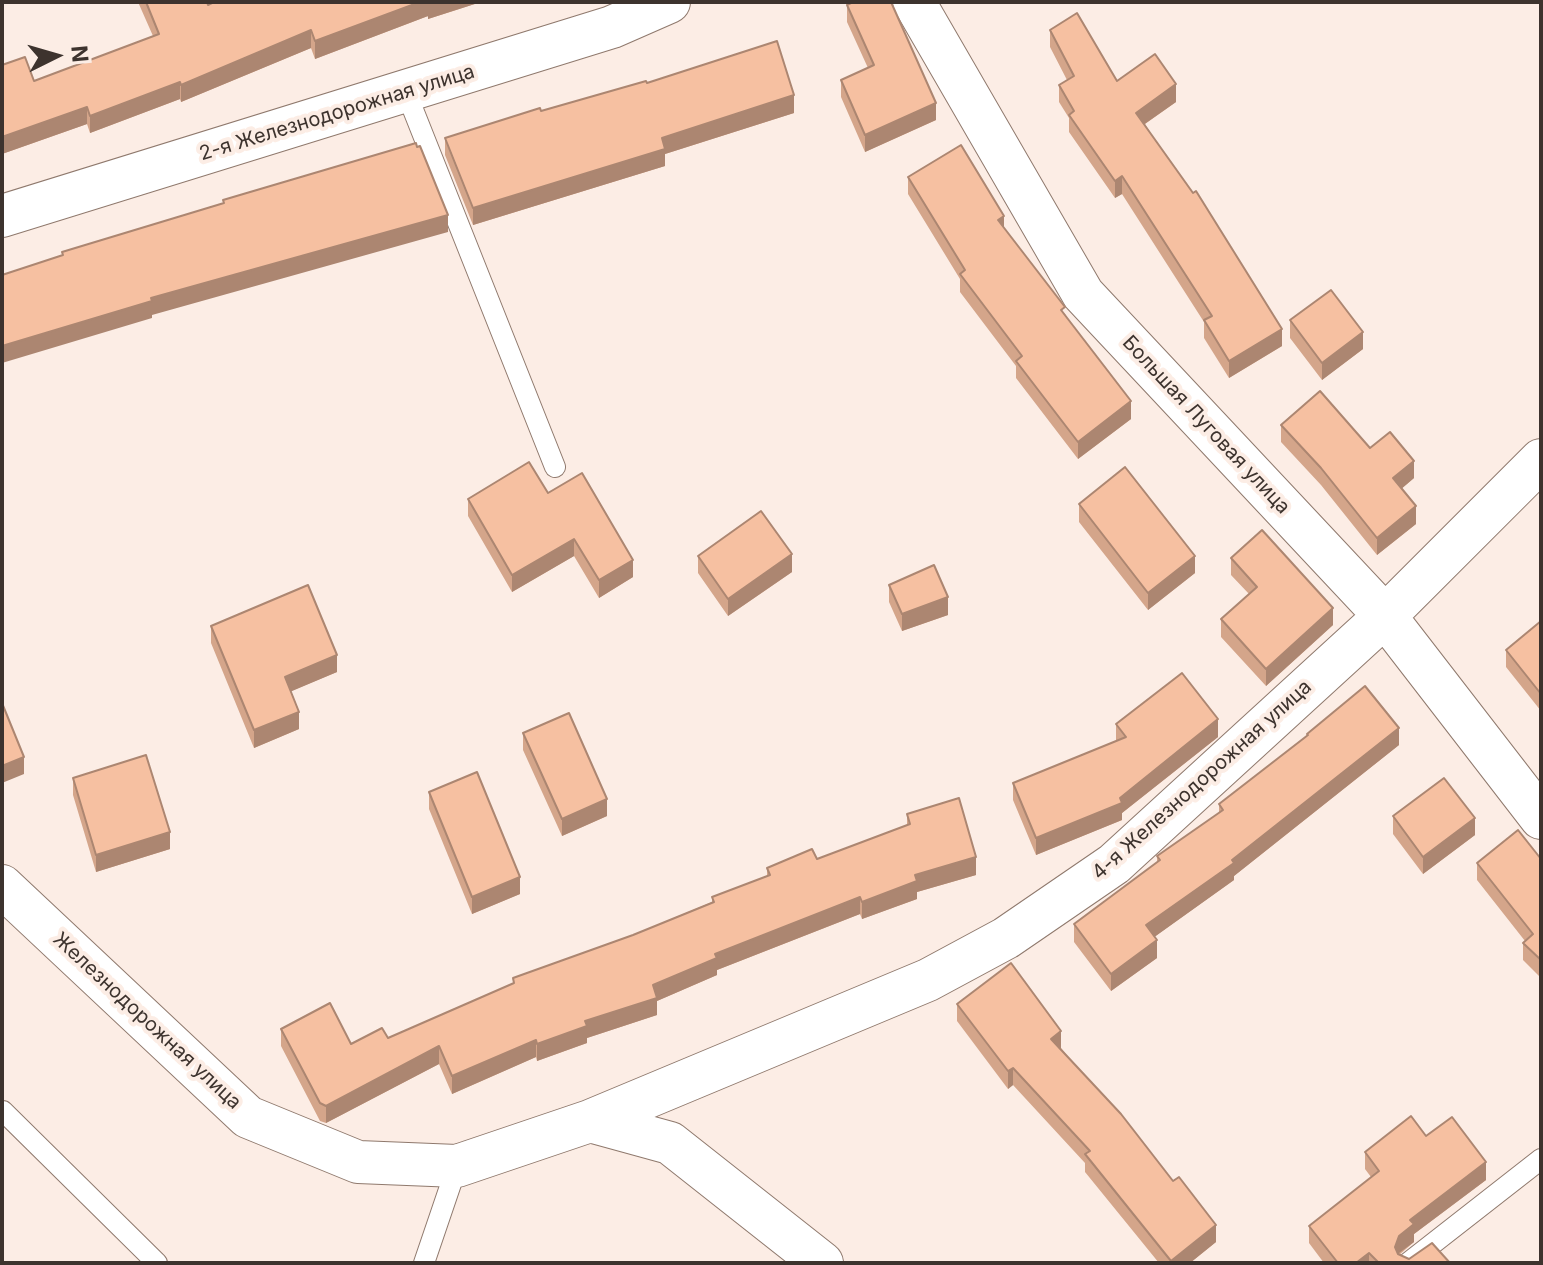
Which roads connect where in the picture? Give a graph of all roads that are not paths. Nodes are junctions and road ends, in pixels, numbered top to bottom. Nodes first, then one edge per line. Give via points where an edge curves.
1 (669, 2) edge
2 (914, 2) edge
3 (406, 92) junction
4 (2, 216) edge
5 (1541, 460) edge
6 (555, 467) dead end
7 (1385, 616) junction
8 (1541, 818) edge
9 (2, 886) edge
10 (3, 1111) edge
11 (590, 1121) junction
12 (1541, 1159) edge
13 (457, 1166) junction
14 (157, 1263) edge
15 (424, 1263) edge
16 (822, 1263) edge
17 (1408, 1263) edge

1 - 3 street, 2-я Железнодорожная улица via 612,27
2 - 7 street, Большая Луговая улица via 1083,294
3 - 4 street, 2-я Железнодорожная улица
3 - 6 lane
5 - 7 street, 4-я Железнодорожная улица
7 - 8 street, Большая Луговая улица
7 - 11 street, 4-я Железнодорожная улица via 1114,864 1006,938 928,980
9 - 13 street, Железнодорожная улица via 248,1117 358,1162
10 - 14 lane
11 - 13 street, Железнодорожная улица
11 - 16 street via 670,1143
12 - 17 lane
13 - 15 lane

